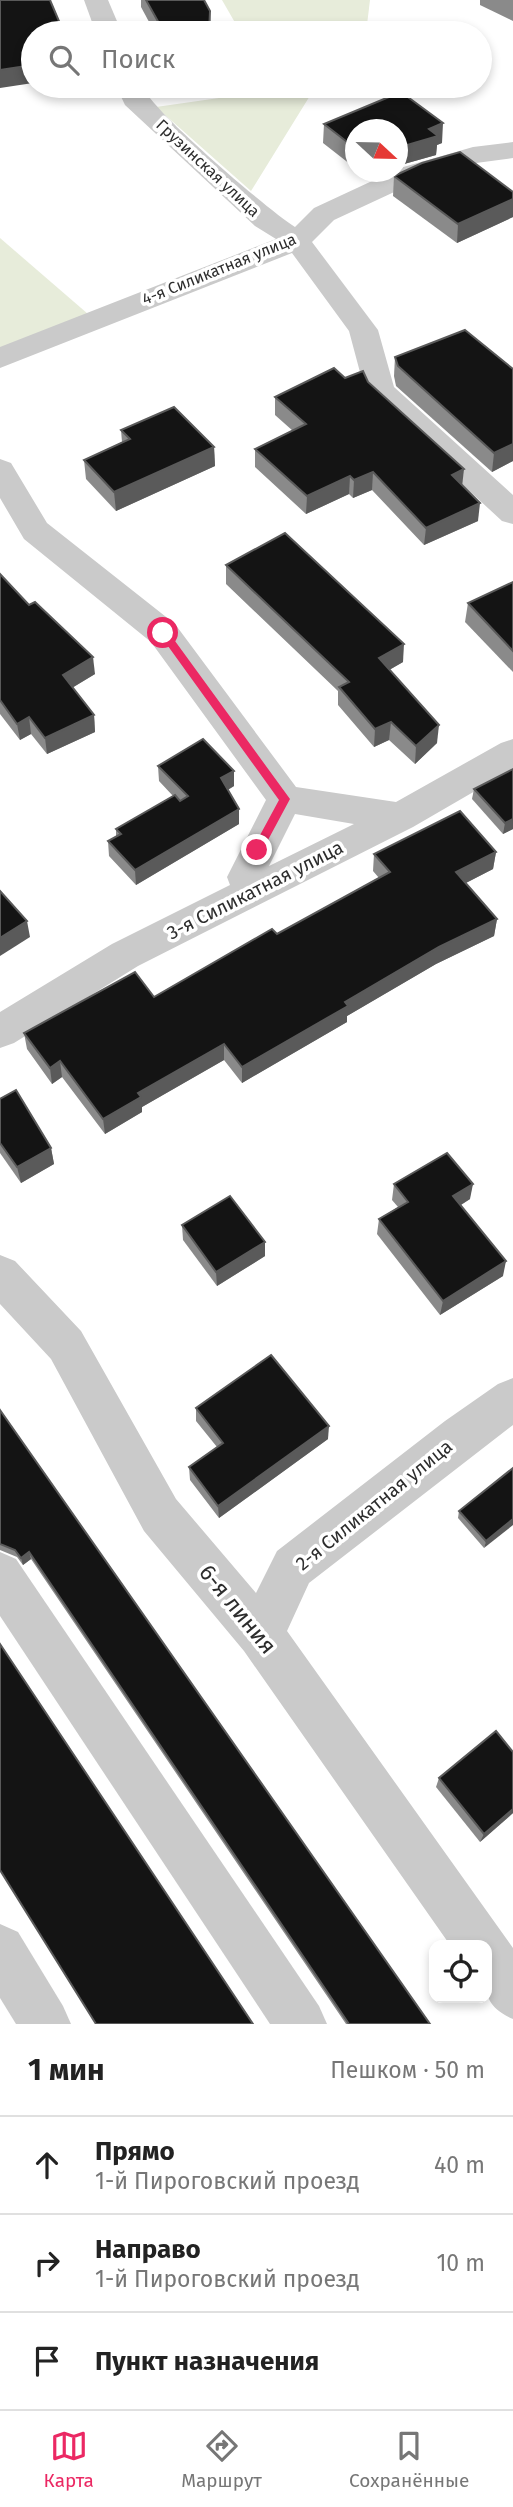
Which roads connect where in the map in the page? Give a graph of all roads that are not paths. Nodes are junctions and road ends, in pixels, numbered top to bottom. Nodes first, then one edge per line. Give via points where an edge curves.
1 (96, 0) edge
2 (104, 21) edge
3 (134, 98) edge
4 (513, 150) edge
5 (297, 241) junction
6 (0, 358) edge
7 (0, 470) edge
8 (513, 513) edge
9 (513, 752) edge
10 (285, 799) junction
11 (400, 817) junction
12 (251, 892) junction
13 (0, 1032) edge
14 (0, 1274) edge
15 (513, 1399) edge
16 (0, 1575) edge
17 (261, 1634) junction
18 (476, 1940) edge
19 (0, 1950) edge
20 (492, 1962) edge
21 (513, 1993) edge
22 (45, 2024) edge
23 (301, 2024) edge

1 - 2 street
3 - 5 street, Грузинская улица via 265,220
4 - 5 street, 4-я Силикатная улица via 473,155 410,174 324,214
5 - 6 street, 4-я Силикатная улица
5 - 8 street via 363,330 380,391
7 - 10 street via 35,531 163,633
9 - 11 street, 3-я Силикатная улица
10 - 11 street
10 - 12 street via 245,877
11 - 12 street, 3-я Силикатная улица
12 - 13 street, 3-я Силикатная улица via 125,955
14 - 17 street, 6-я линия via 65,1345 160,1515
15 - 17 street, 2-я Силикатная улица via 293,1567
16 - 23 street
17 - 18 street, 6-я линия
19 - 22 street
20 - 21 street

